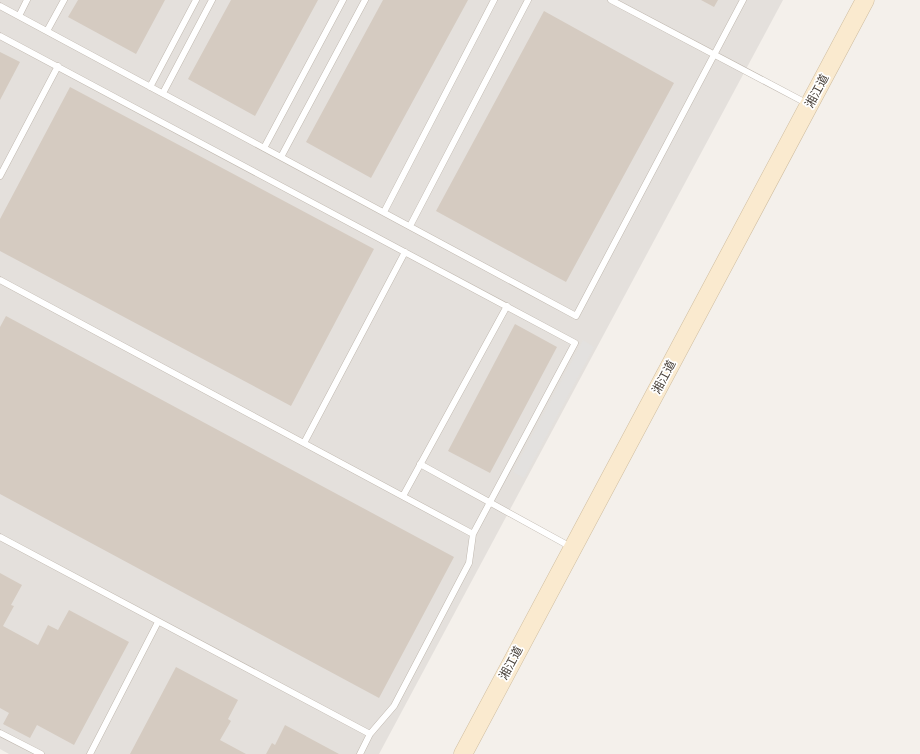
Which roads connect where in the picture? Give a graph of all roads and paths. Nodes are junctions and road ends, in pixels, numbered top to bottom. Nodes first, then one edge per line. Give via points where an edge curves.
1 (28, 0) edge
2 (64, 0) edge
3 (196, 0) edge
4 (212, 0) edge
5 (344, 0) edge
6 (364, 0) edge
7 (494, 0) edge
8 (528, 0) edge
9 (743, 0) edge
10 (865, 0) edge
11 (614, 1) edge
12 (0, 6) edge
13 (19, 16) junction
14 (47, 31) junction
15 (0, 36) edge
16 (714, 55) junction
17 (58, 66) junction
18 (150, 87) junction
19 (163, 93) junction
20 (809, 105) junction
21 (264, 148) junction
22 (281, 157) junction
23 (0, 176) edge
24 (384, 212) junction
25 (410, 226) junction
26 (404, 252) junction
27 (0, 281) edge
28 (506, 306) junction
29 (304, 443) junction
30 (420, 464) junction
31 (403, 496) junction
32 (490, 502) junction
33 (473, 534) junction
34 (0, 537) edge
35 (573, 548) junction
36 (158, 622) junction
37 (0, 733) edge
38 (370, 734) junction
39 (41, 754) edge
40 (90, 754) edge
41 (360, 754) edge
42 (463, 754) edge

1 - 13 lane
2 - 14 lane
3 - 18 lane
4 - 19 lane
5 - 21 lane
6 - 22 lane
7 - 24 lane
8 - 25 lane
9 - 16 lane
10 - 20 main road, 湘江道
11 - 16 lane
12 - 13 lane
13 - 14 lane
14 - 18 lane
15 - 17 lane
16 - 20 lane
16 - 25 lane via 576,316
17 - 23 lane
17 - 26 lane
18 - 19 lane
19 - 21 lane
20 - 35 main road, 湘江道
21 - 22 lane
22 - 24 lane
24 - 25 lane
26 - 28 lane
26 - 29 lane
27 - 29 lane
28 - 30 lane
28 - 32 lane via 575,343
29 - 31 lane
30 - 31 lane
30 - 32 lane
31 - 33 lane
32 - 33 lane
32 - 35 lane
33 - 38 lane via 469,563 394,706
34 - 36 lane
35 - 42 main road, 湘江道
36 - 38 lane
36 - 40 lane
37 - 39 lane
38 - 41 lane

